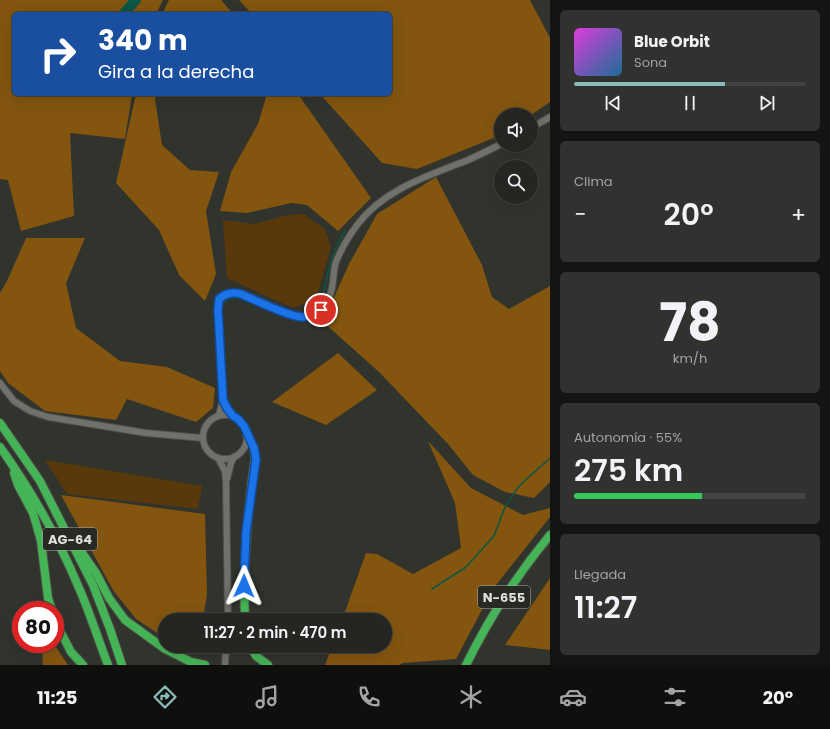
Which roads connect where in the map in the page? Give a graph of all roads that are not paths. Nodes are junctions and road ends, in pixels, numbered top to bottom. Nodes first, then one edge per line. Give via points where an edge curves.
1 (550, 116) edge
2 (538, 124) edge
3 (494, 147) edge
4 (0, 383) edge
5 (223, 400) junction
6 (219, 415) junction
7 (233, 416) junction
8 (0, 423) edge
9 (247, 435) junction
10 (202, 438) junction
11 (0, 447) edge
12 (234, 457) junction
13 (218, 458) junction
14 (11, 462) junction
15 (226, 482) junction
16 (58, 515) junction
17 (550, 535) edge
18 (49, 601) edge
19 (228, 613) edge
20 (245, 613) edge
21 (64, 640) edge
22 (226, 653) edge
23 (254, 653) edge
24 (83, 665) edge
25 (108, 665) edge
26 (122, 665) edge
27 (205, 665) edge
28 (225, 665) edge
29 (268, 665) edge
30 (466, 665) edge

1 - 2 street
3 - 5 street via 429,174 398,190 375,207 358,224 344,245 336,262 331,293 321,310 313,315 295,316 232,292 219,299
4 - 10 street via 14,401 30,411 48,417 146,433
5 - 6 street
5 - 7 street
6 - 7 street
6 - 10 street via 206,424
7 - 9 street via 244,426
8 - 16 highway, AG-64 via 40,481
9 - 12 street via 244,448
9 - 20 highway via 256,459 246,532
10 - 13 street via 207,450
11 - 14 highway, AG-64
12 - 13 street
12 - 15 street
13 - 15 street via 225,471
14 - 18 highway via 18,485 33,513 41,541
14 - 25 highway, AG-64 via 56,538 79,588
15 - 19 street
16 - 26 highway, AG-64 via 93,585
16 - 27 highway via 125,620 165,649 191,662
17 - 30 highway, N-655 via 501,602
21 - 24 highway via 70,652
22 - 28 street
23 - 29 highway

